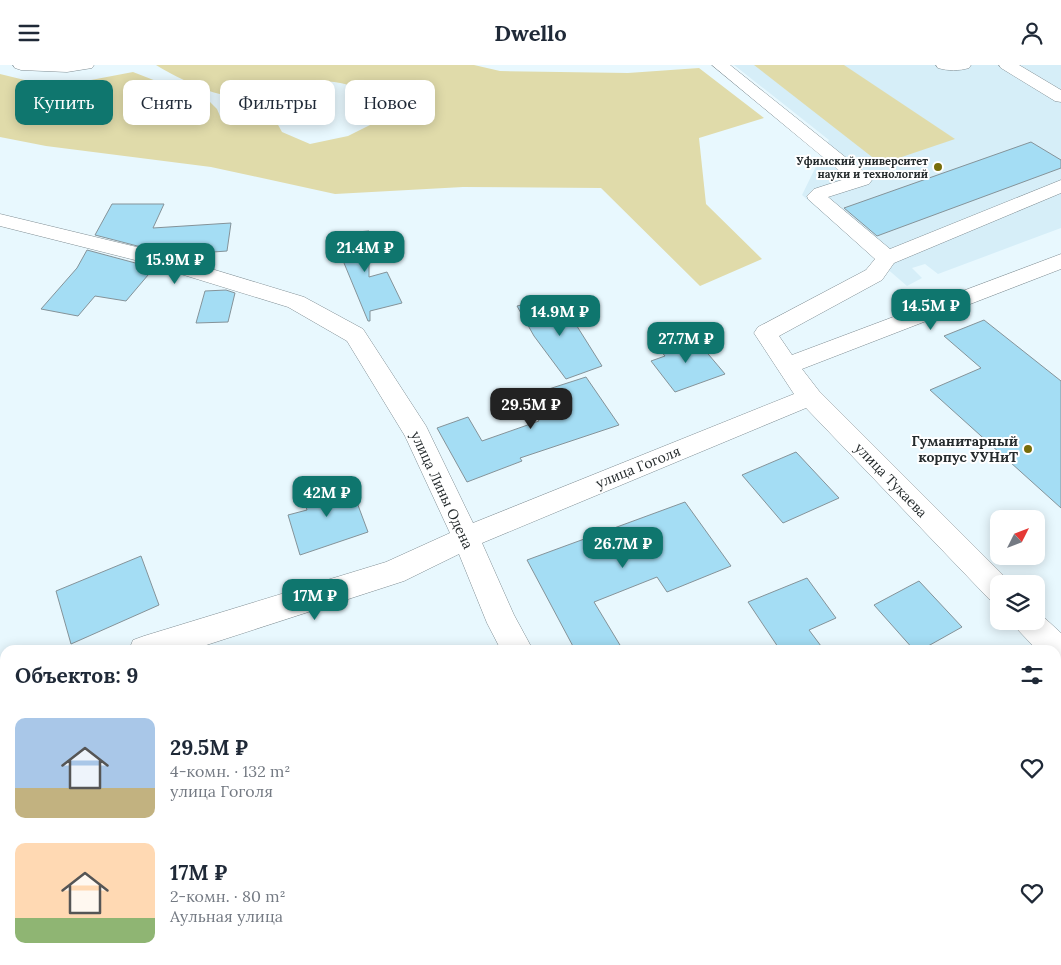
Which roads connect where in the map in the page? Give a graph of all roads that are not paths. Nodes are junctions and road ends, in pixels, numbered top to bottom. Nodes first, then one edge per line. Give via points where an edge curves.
1 (21, 65) edge
2 (86, 65) edge
3 (720, 65) edge
4 (944, 65) edge
5 (963, 65) edge
6 (1007, 65) edge
7 (1061, 97) edge
8 (1061, 186) edge
9 (0, 220) edge
10 (887, 257) junction
11 (1061, 261) edge
12 (787, 366) junction
13 (810, 397) junction
14 (466, 538) junction
15 (990, 582) edge
16 (1038, 630) edge
17 (162, 645) edge
18 (515, 645) edge
19 (1052, 645) edge

1 - 2 street
3 - 10 street via 862,180 820,193 818,199
4 - 5 street
6 - 7 street
8 - 10 street
9 - 14 street, улица Лины Одена via 142,255 296,302 355,335 417,433
10 - 12 street, улица Тукаева via 874,275 766,333
11 - 12 street
12 - 13 street, улица Тукаева
13 - 14 street, улица Гоголя
13 - 15 street, улица Тукаева
14 - 17 street, улица Гоголя via 394,572
14 - 18 street, улица Лины Одена via 502,623
16 - 19 street

